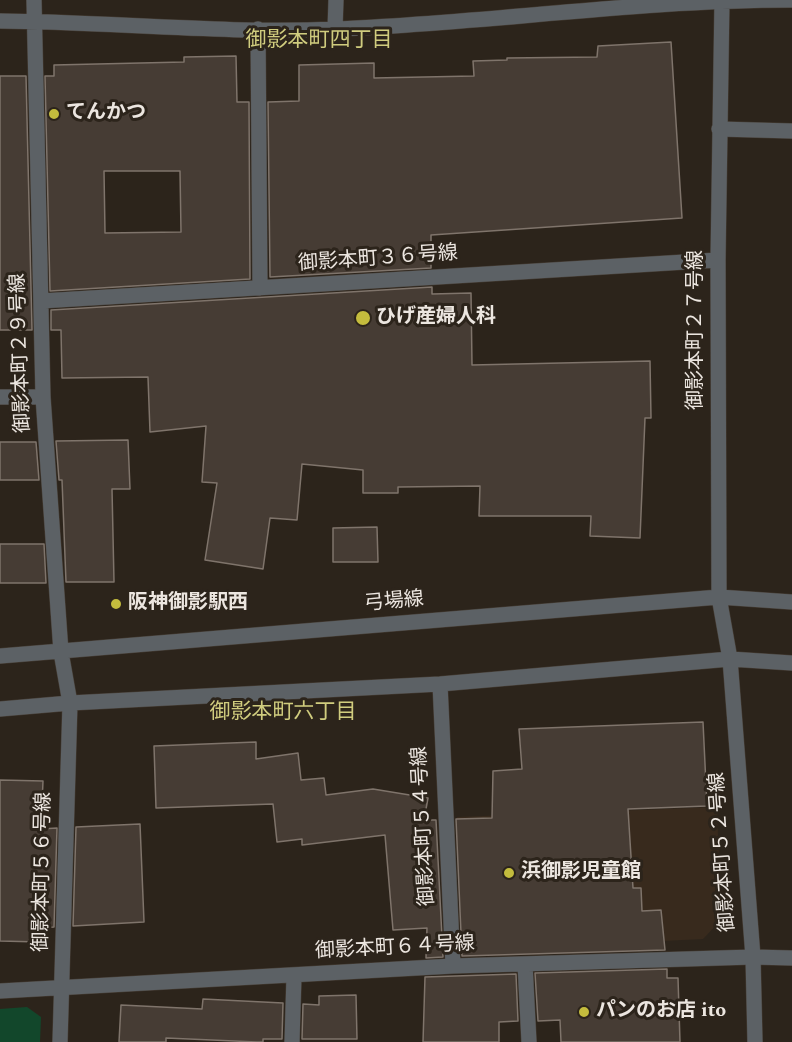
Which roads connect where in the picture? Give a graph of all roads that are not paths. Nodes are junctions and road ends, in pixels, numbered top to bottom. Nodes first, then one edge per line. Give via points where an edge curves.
1 (34, 0) edge
2 (336, 0) edge
3 (722, 0) edge
4 (792, 0) edge
5 (0, 21) edge
6 (34, 21) junction
7 (258, 29) junction
8 (335, 29) junction
9 (719, 129) junction
10 (792, 130) edge
11 (718, 260) junction
12 (260, 288) junction
13 (41, 301) junction
14 (43, 397) junction
15 (0, 398) edge
16 (719, 597) junction
17 (792, 602) edge
18 (61, 652) junction
19 (0, 656) edge
20 (730, 659) junction
21 (792, 663) edge
22 (440, 684) junction
23 (69, 703) junction
24 (0, 709) edge
25 (753, 957) junction
26 (792, 958) edge
27 (525, 964) junction
28 (453, 966) junction
29 (294, 976) junction
30 (62, 987) junction
31 (0, 991) edge
32 (60, 1042) edge
33 (292, 1042) edge
34 (529, 1042) edge
35 (755, 1042) edge

1 - 6 street, 御影本町２９号線
2 - 8 street
3 - 4 street
3 - 8 street
3 - 9 street, 御影本町２７号線
5 - 6 street
6 - 7 street
6 - 13 street, 御影本町２９号線
7 - 8 street
7 - 12 street
9 - 10 street
9 - 11 street, 御影本町２７号線
11 - 12 street, 御影本町３６号線
11 - 16 street, 御影本町２７号線
12 - 13 street, 御影本町３６号線
13 - 14 street, 御影本町２９号線
14 - 15 street
14 - 18 street, 御影本町２９号線
16 - 17 street, 弓場線
16 - 18 street, 弓場線
16 - 20 street, 御影本町２７号線
18 - 19 street, 弓場線
18 - 23 street, 御影本町２９号線
20 - 21 street
20 - 22 street
20 - 25 street, 御影本町５２号線
22 - 23 street
22 - 28 street, 御影本町５４号線
23 - 24 street
23 - 30 street, 御影本町５６号線
25 - 26 street, 御影本町６４号線
25 - 27 street, 御影本町６４号線
25 - 35 street, 御影本町５２号線
27 - 28 street, 御影本町６４号線
27 - 34 street
28 - 29 street, 御影本町６４号線
29 - 30 street, 御影本町６４号線
29 - 33 street
30 - 31 street, 御影本町６４号線
30 - 32 street, 御影本町５６号線

